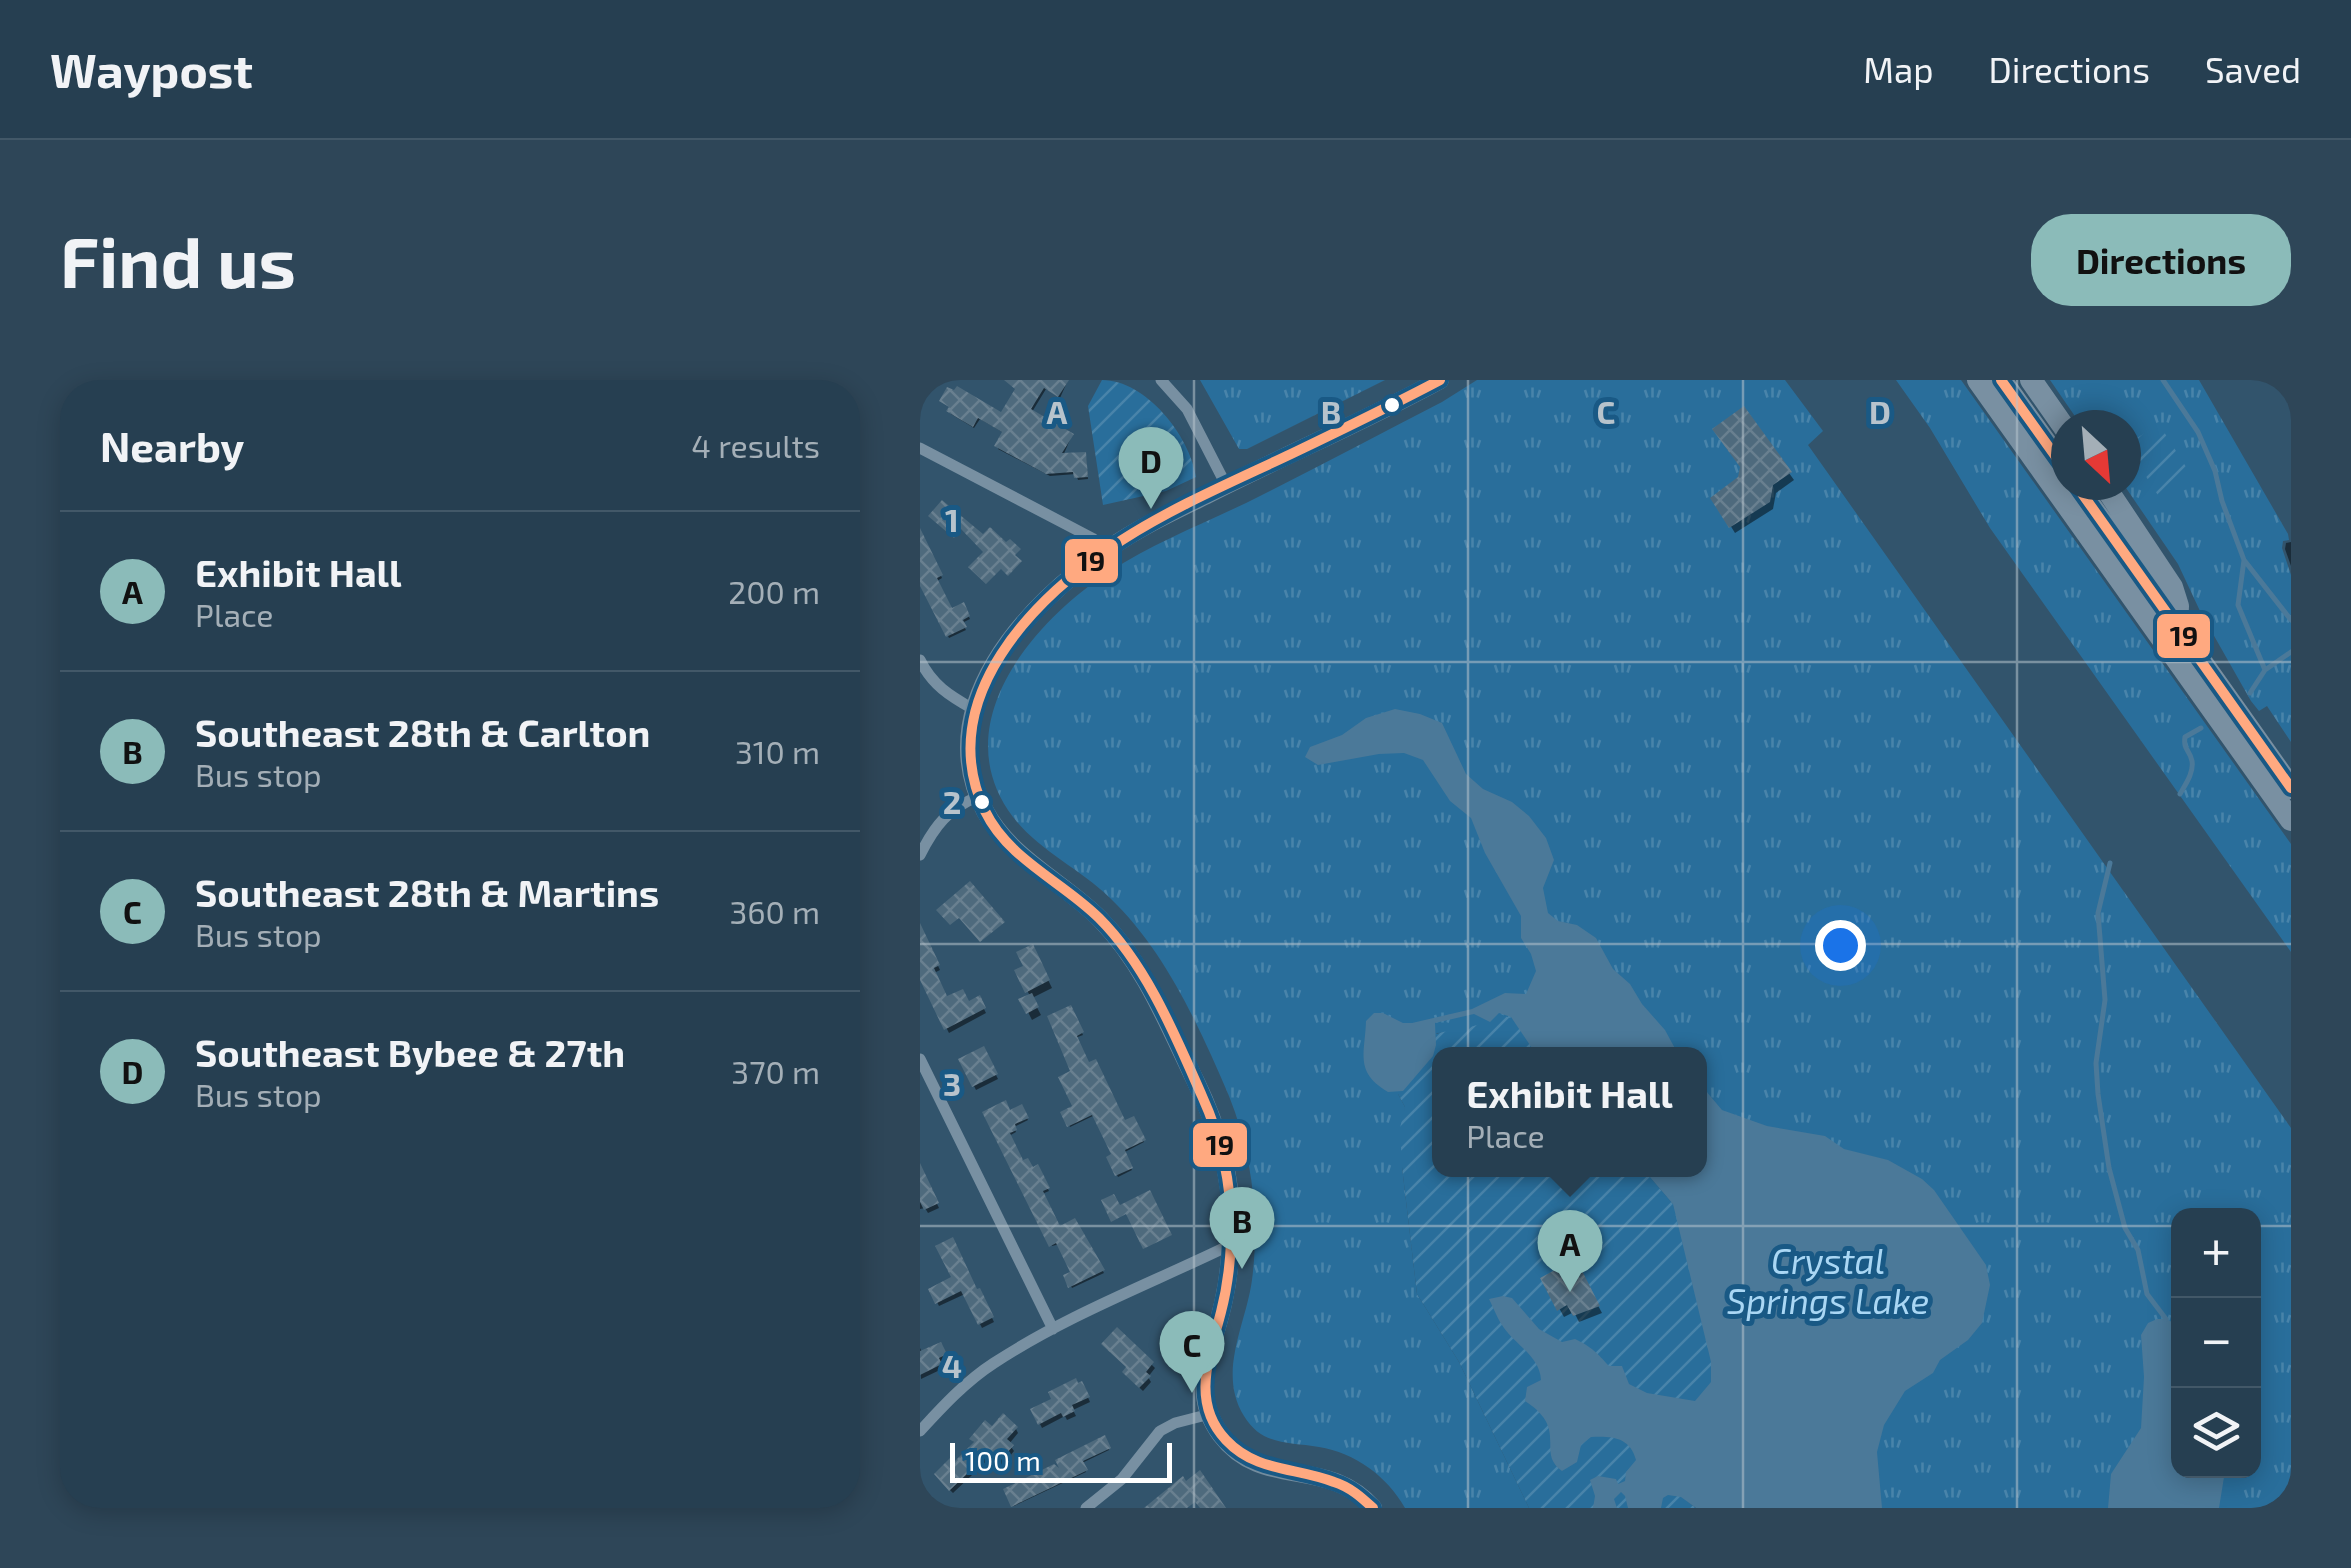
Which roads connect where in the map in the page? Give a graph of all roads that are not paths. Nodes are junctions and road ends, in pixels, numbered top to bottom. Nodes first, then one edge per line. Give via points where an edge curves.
1 (1162, 380) edge
2 (1440, 380) edge
3 (1978, 380) edge
4 (2001, 380) edge
5 (2031, 380) edge
6 (2052, 410) edge
7 (920, 448) edge
8 (2051, 450) edge
9 (1226, 485) junction
10 (2087, 500) edge
11 (2114, 500) edge
12 (1107, 550) junction
13 (2177, 626) junction
14 (920, 660) edge
15 (973, 709) junction
16 (2225, 710) junction
17 (2291, 788) edge
18 (979, 796) junction
19 (2291, 820) edge
20 (920, 855) edge
21 (920, 1059) edge
22 (1230, 1245) junction
23 (1053, 1329) junction
24 (1210, 1414) junction
25 (920, 1432) edge
26 (1086, 1508) edge
27 (1373, 1508) edge

1 - 9 street via 1187,409
2 - 9 main road
3 - 16 highway
4 - 8 highway
5 - 6 highway
7 - 12 street
9 - 12 main road
10 - 13 highway
11 - 13 highway via 2172,587
12 - 15 main road via 1014,635
13 - 16 highway
14 - 15 street via 946,694
15 - 18 main road via 968,743
16 - 17 highway
16 - 19 highway
18 - 20 street via 939,820
18 - 22 main road via 1010,845 1101,921 1150,988 1219,1142
21 - 23 street
22 - 23 street
22 - 24 main road via 1224,1299 1204,1368
23 - 25 street via 970,1381
24 - 26 street via 1156,1436 1122,1480
24 - 27 main road via 1222,1436 1249,1460 1334,1480

